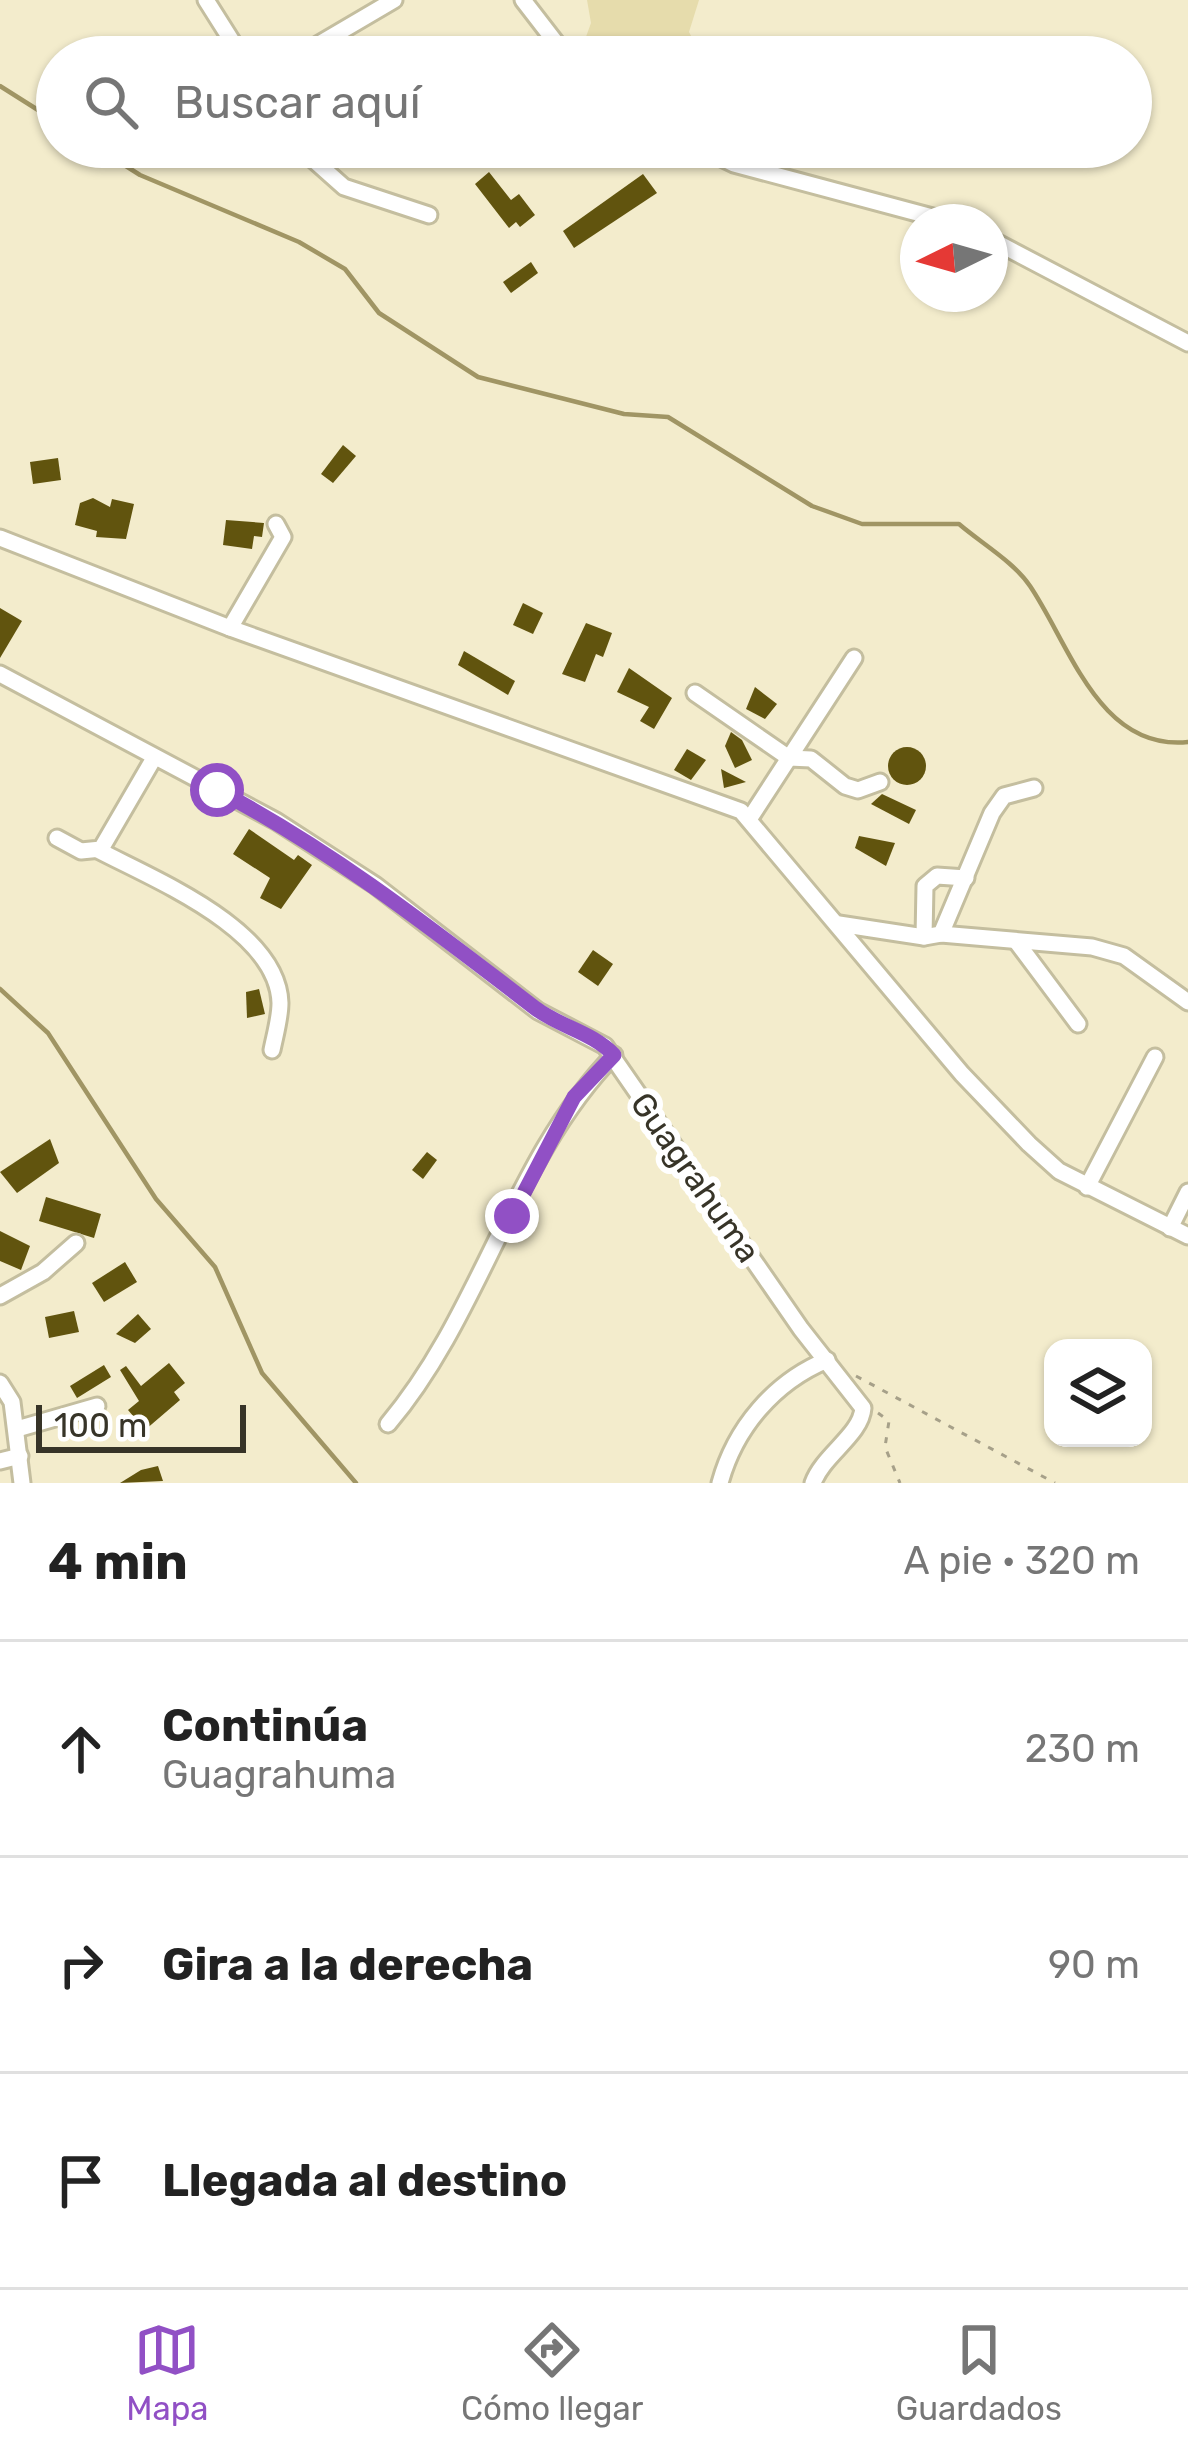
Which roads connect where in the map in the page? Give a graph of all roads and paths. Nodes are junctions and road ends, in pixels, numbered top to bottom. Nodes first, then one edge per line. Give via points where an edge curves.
1 (206, 0) edge
2 (394, 0) edge
3 (523, 0) edge
4 (229, 36) edge
5 (333, 36) edge
6 (551, 36) edge
7 (323, 168) edge
8 (749, 168) edge
9 (900, 208) edge
10 (429, 215) dead end
11 (1008, 248) edge
12 (1188, 343) edge
13 (276, 524) dead end
14 (0, 538) edge
15 (230, 628) junction
16 (854, 658) dead end
17 (0, 674) edge
18 (695, 693) dead end
19 (154, 758) junction
20 (789, 758) junction
21 (880, 782) dead end
22 (1034, 788) dead end
23 (750, 818) junction
24 (57, 838) dead end
25 (98, 850) junction
26 (966, 878) junction
27 (838, 924) junction
28 (932, 936) junction
29 (1016, 941) junction
30 (1188, 1002) edge
31 (1078, 1024) dead end
32 (272, 1050) dead end
33 (614, 1055) junction
34 (1155, 1057) dead end
35 (1088, 1187) junction
36 (1188, 1192) edge
37 (1170, 1228) junction
38 (1188, 1236) edge
39 (76, 1243) dead end
40 (0, 1296) edge
41 (827, 1360) junction
42 (0, 1383) edge
43 (98, 1406) dead end
44 (388, 1424) dead end
45 (17, 1429) junction
46 (20, 1456) junction
47 (0, 1461) edge
48 (22, 1483) edge
49 (720, 1483) edge
50 (813, 1483) edge
51 (1055, 1483) edge

1 - 4 street
2 - 5 street
3 - 6 street
7 - 10 street via 344,187
8 - 9 street
11 - 12 street
13 - 15 street via 283,537
14 - 15 street
15 - 23 street
16 - 20 street
17 - 19 street, Guagrahuma
18 - 20 street
19 - 25 street
19 - 33 street, Guagrahuma via 340,862 538,1011
20 - 21 street via 811,759 858,790
20 - 23 street
22 - 26 street via 1004,796
23 - 27 street
24 - 25 street via 80,851
25 - 32 street via 243,934 279,994
26 - 28 street
26 - 28 street via 937,876 925,886
27 - 28 street
27 - 35 street via 989,1102 1059,1172
28 - 29 street
29 - 30 street via 1124,956
29 - 31 street
33 - 41 street, Guagrahuma
33 - 44 street via 574,1097 432,1365
34 - 35 street
35 - 37 street
36 - 37 street
37 - 38 street
39 - 40 street
41 - 49 street via 789,1381 752,1418
41 - 50 street, Guagrahuma via 864,1414
41 - 51 path
42 - 45 street
43 - 45 street
45 - 46 street
46 - 47 street
46 - 48 street

